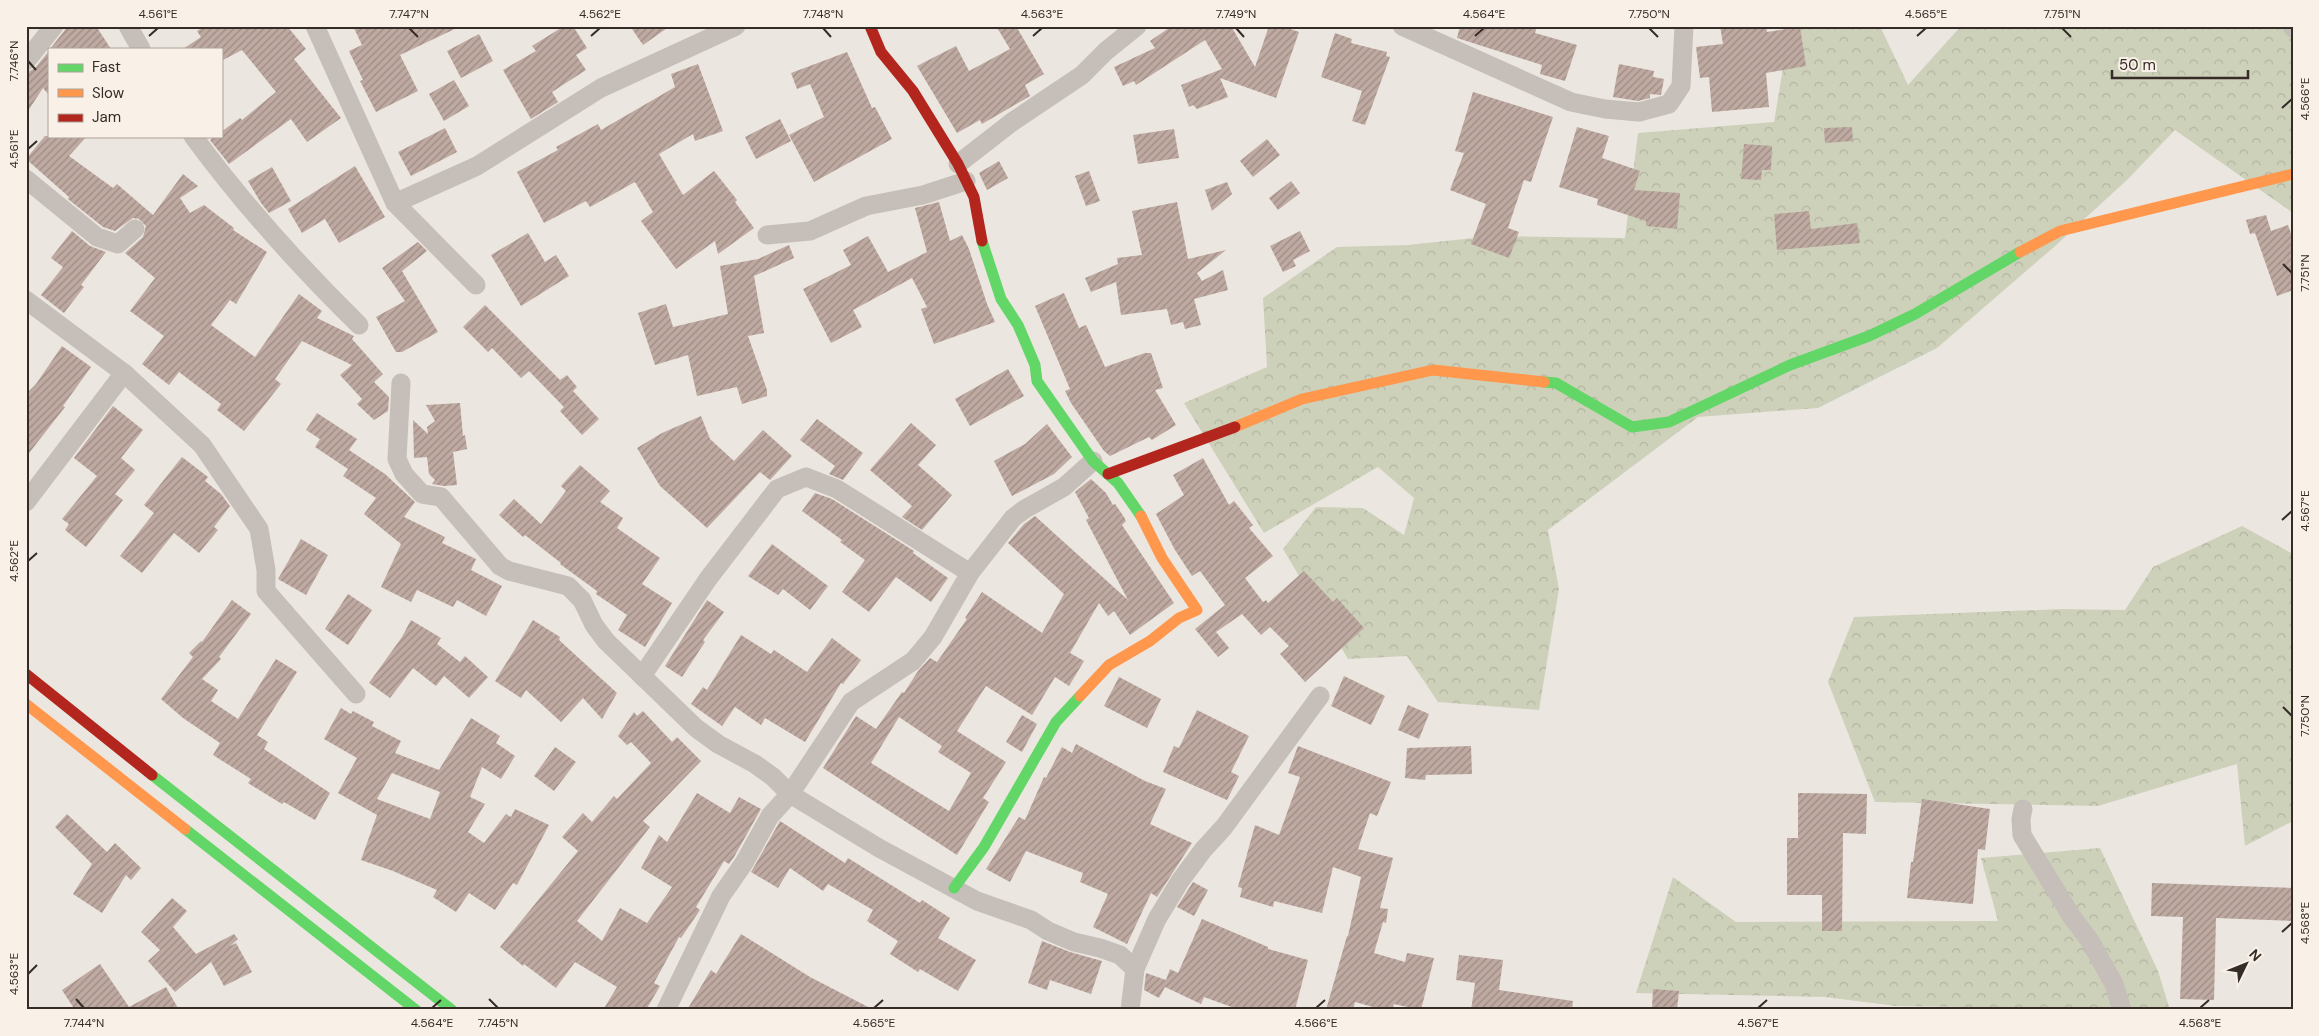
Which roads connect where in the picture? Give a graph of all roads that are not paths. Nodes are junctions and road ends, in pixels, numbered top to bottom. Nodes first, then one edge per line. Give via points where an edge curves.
1 (54, 26) edge
2 (128, 26) edge
3 (315, 26) edge
4 (736, 26) edge
5 (870, 26) edge
6 (1137, 26) edge
7 (1402, 26) edge
8 (1684, 26) edge
9 (140, 48) edge
10 (26, 61) edge
11 (194, 138) edge
12 (962, 172) junction
13 (2293, 174) edge
14 (26, 179) edge
15 (395, 203) junction
16 (135, 229) dead end
17 (766, 234) dead end
18 (476, 286) dead end
19 (26, 300) edge
20 (359, 325) dead end
21 (124, 373) junction
22 (401, 383) dead end
23 (1093, 461) junction
24 (1108, 474) junction
25 (26, 502) edge
26 (970, 573) junction
27 (26, 674) edge
28 (642, 676) junction
29 (356, 694) dead end
30 (1320, 696) dead end
31 (26, 704) edge
32 (790, 794) junction
33 (2023, 809) dead end
34 (954, 888) junction
35 (1135, 969) junction
36 (416, 1010) edge
37 (452, 1010) edge
38 (666, 1010) edge
39 (1130, 1010) edge
40 (2122, 1010) edge

1 - 10 street
2 - 9 street
3 - 15 street
4 - 15 street via 600,88 477,166
5 - 12 main road via 881,52 913,91
6 - 12 street via 1082,75 1012,122
7 - 8 street via 1571,102 1639,112 1669,104 1680,86
11 - 20 street via 282,246
12 - 17 street via 923,195 866,206 810,231
12 - 23 main road via 974,197 977,221 1002,300 1018,325 1035,365 1037,381
13 - 24 main road via 2060,231 1915,314 1870,336 1790,365 1668,422 1632,427 1556,383 1433,370 1302,399
14 - 16 street via 97,238 118,244
15 - 18 street
19 - 21 street
21 - 25 street
21 - 29 street via 202,445 259,529 266,591
22 - 28 street via 397,459 404,474 422,494 441,497 500,566 568,586 582,600 606,641
23 - 24 main road
23 - 26 street via 1064,487 1013,518
24 - 34 main road via 1137,509 1162,558 1197,610 1183,614 1156,637 1110,665 1056,722 984,847
26 - 28 street via 837,488 806,477 777,489 708,579
26 - 32 street via 933,637 913,661 851,702
27 - 37 main road via 221,831
28 - 32 street via 696,728 755,764
30 - 35 street via 1180,882 1157,918
31 - 36 main road
32 - 34 street via 879,848
32 - 38 street via 770,816 721,896
33 - 40 street via 2020,819 2022,835 2100,958 2114,984
34 - 35 street via 1074,942 1120,955
35 - 39 street

